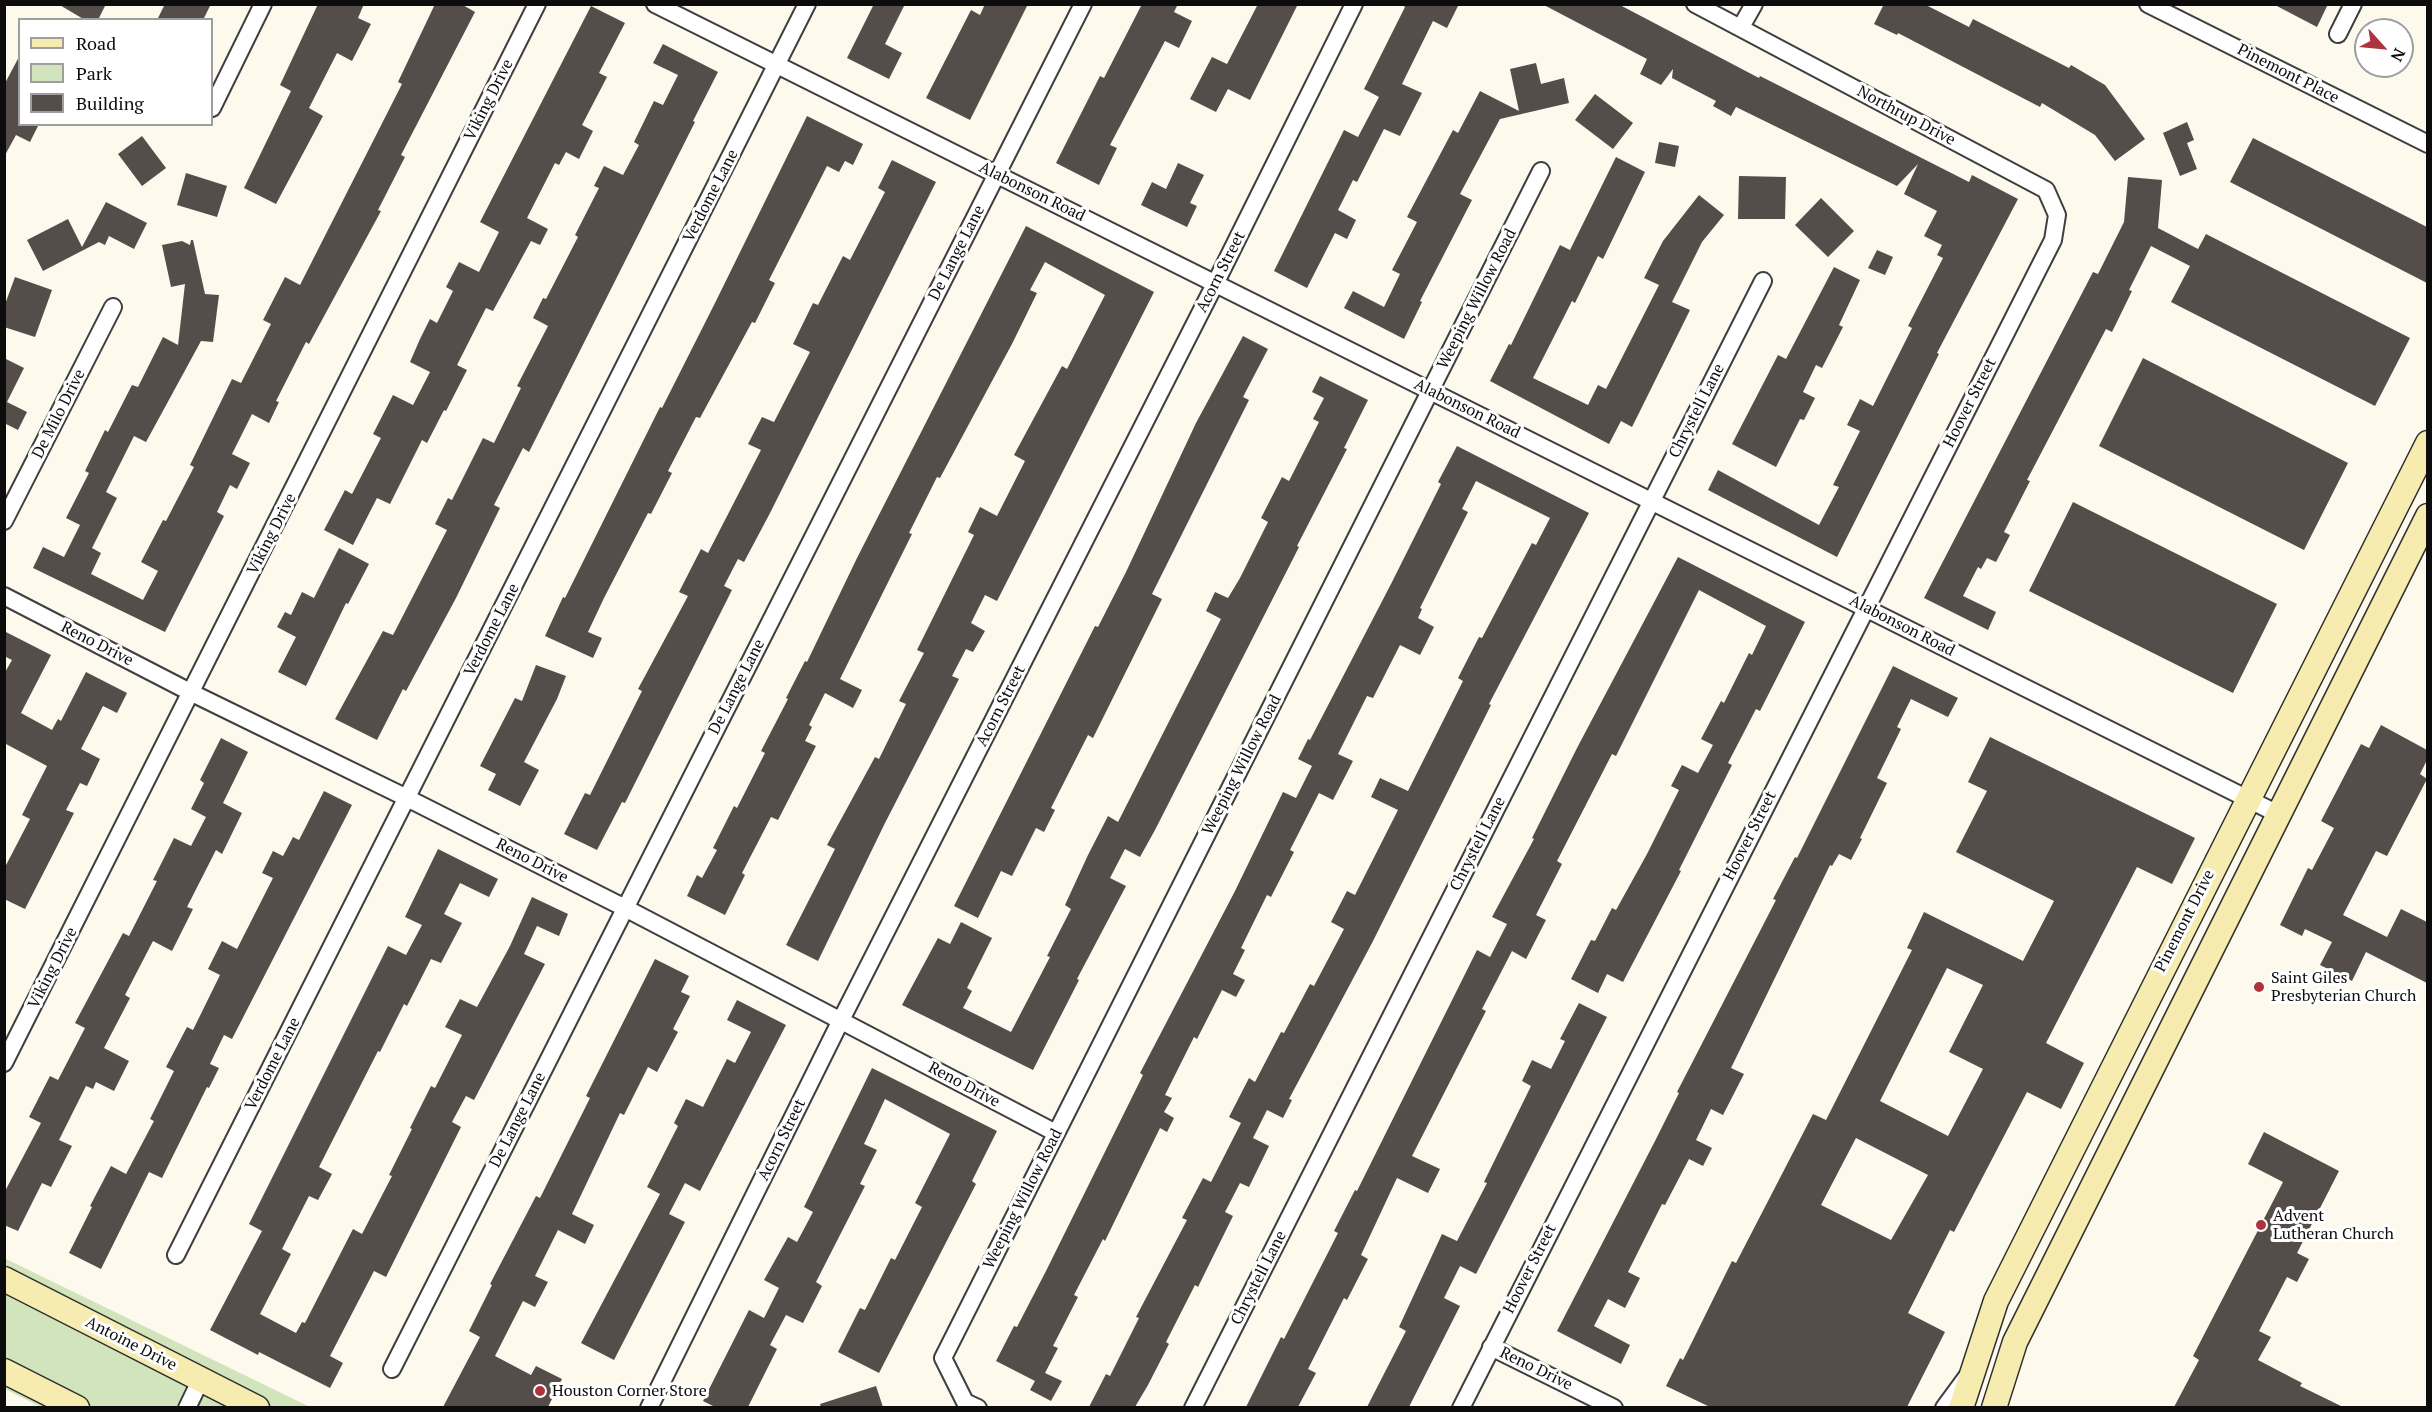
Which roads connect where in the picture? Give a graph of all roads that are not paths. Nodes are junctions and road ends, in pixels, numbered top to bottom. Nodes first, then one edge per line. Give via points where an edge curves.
1 (263, 4) edge
2 (537, 4) edge
3 (655, 4) edge
4 (807, 4) edge
5 (1083, 4) edge
6 (1354, 4) edge
7 (1695, 4) edge
8 (1754, 4) edge
9 (2148, 4) edge
10 (2353, 4) edge
11 (1741, 27) junction
12 (2338, 34) dead end
13 (777, 65) junction
14 (213, 106) edge
15 (2427, 144) edge
16 (1541, 171) dead end
17 (997, 175) junction
18 (2040, 265) joint
19 (1763, 281) dead end
20 (1215, 284) junction
21 (113, 307) dead end
22 (1431, 391) junction
23 (2427, 442) edge
24 (1652, 501) junction
25 (2427, 516) edge
26 (4, 521) edge
27 (4, 596) edge
28 (1866, 608) junction
29 (192, 693) junction
30 (407, 798) junction
31 (2247, 798) junction
32 (2278, 814) junction
33 (625, 908) junction
34 (841, 1020) junction
35 (2122, 1048) junction
36 (2154, 1062) junction
37 (4, 1063) edge
38 (1056, 1133) junction
39 (176, 1255) dead end
40 (4, 1279) edge
41 (1986, 1332) junction
42 (2015, 1342) junction
43 (1491, 1347) junction
44 (392, 1369) dead end
45 (4, 1371) edge
46 (1972, 1371) junction
47 (201, 1379) junction
48 (77, 1407) edge
49 (187, 1407) edge
50 (257, 1407) edge
51 (649, 1407) edge
52 (978, 1407) edge
53 (1194, 1407) edge
54 (1461, 1407) edge
55 (1614, 1407) edge
56 (1944, 1407) edge
57 (1961, 1407) edge
58 (1994, 1407) edge

1 - 14 street
2 - 29 street, Viking Drive
3 - 13 street, Alabonson Road
4 - 13 street, Verdome Lane
5 - 17 street, De Lange Lane
6 - 20 street, Acorn Street
7 - 11 street, Northrup Drive
8 - 11 street
9 - 15 street, Pinemont Place
10 - 12 street
11 - 18 street, Northrup Drive via 2046,190 2057,215 2053,240
13 - 17 street, Alabonson Road
13 - 30 street, Verdome Lane
16 - 22 street, Weeping Willow Road
17 - 20 street, Alabonson Road
17 - 33 street, De Lange Lane
18 - 28 street, Hoover Street
19 - 24 street, Chrystell Lane
20 - 22 street, Alabonson Road
20 - 34 street, Acorn Street
21 - 26 street, De Milo Drive
22 - 24 street, Alabonson Road
22 - 38 street, Weeping Willow Road
23 - 31 main road, Pinemont Drive
24 - 28 street, Alabonson Road
24 - 53 street, Chrystell Lane
25 - 32 main road
27 - 29 street, Reno Drive
28 - 31 street, Alabonson Road
28 - 43 street, Hoover Street
29 - 30 street, Reno Drive
29 - 37 street, Viking Drive
30 - 33 street, Reno Drive
30 - 39 street, Verdome Lane
31 - 32 street, Alabonson Road
31 - 35 main road, Pinemont Drive
32 - 36 main road
33 - 34 street, Reno Drive
33 - 44 street, De Lange Lane
34 - 38 street, Reno Drive
34 - 51 street, Acorn Street
35 - 36 main road
35 - 41 main road, Pinemont Drive via 1996,1301
36 - 42 main road
38 - 52 street, Weeping Willow Road via 943,1358 965,1402
40 - 47 main road, Antoine Drive
41 - 42 main road
41 - 46 main road, Pinemont Drive
42 - 58 main road
43 - 54 street, Hoover Street
43 - 55 street, Reno Drive
45 - 48 main road
46 - 56 street
46 - 57 main road, Pinemont Drive
47 - 49 street
47 - 50 main road, Antoine Drive

